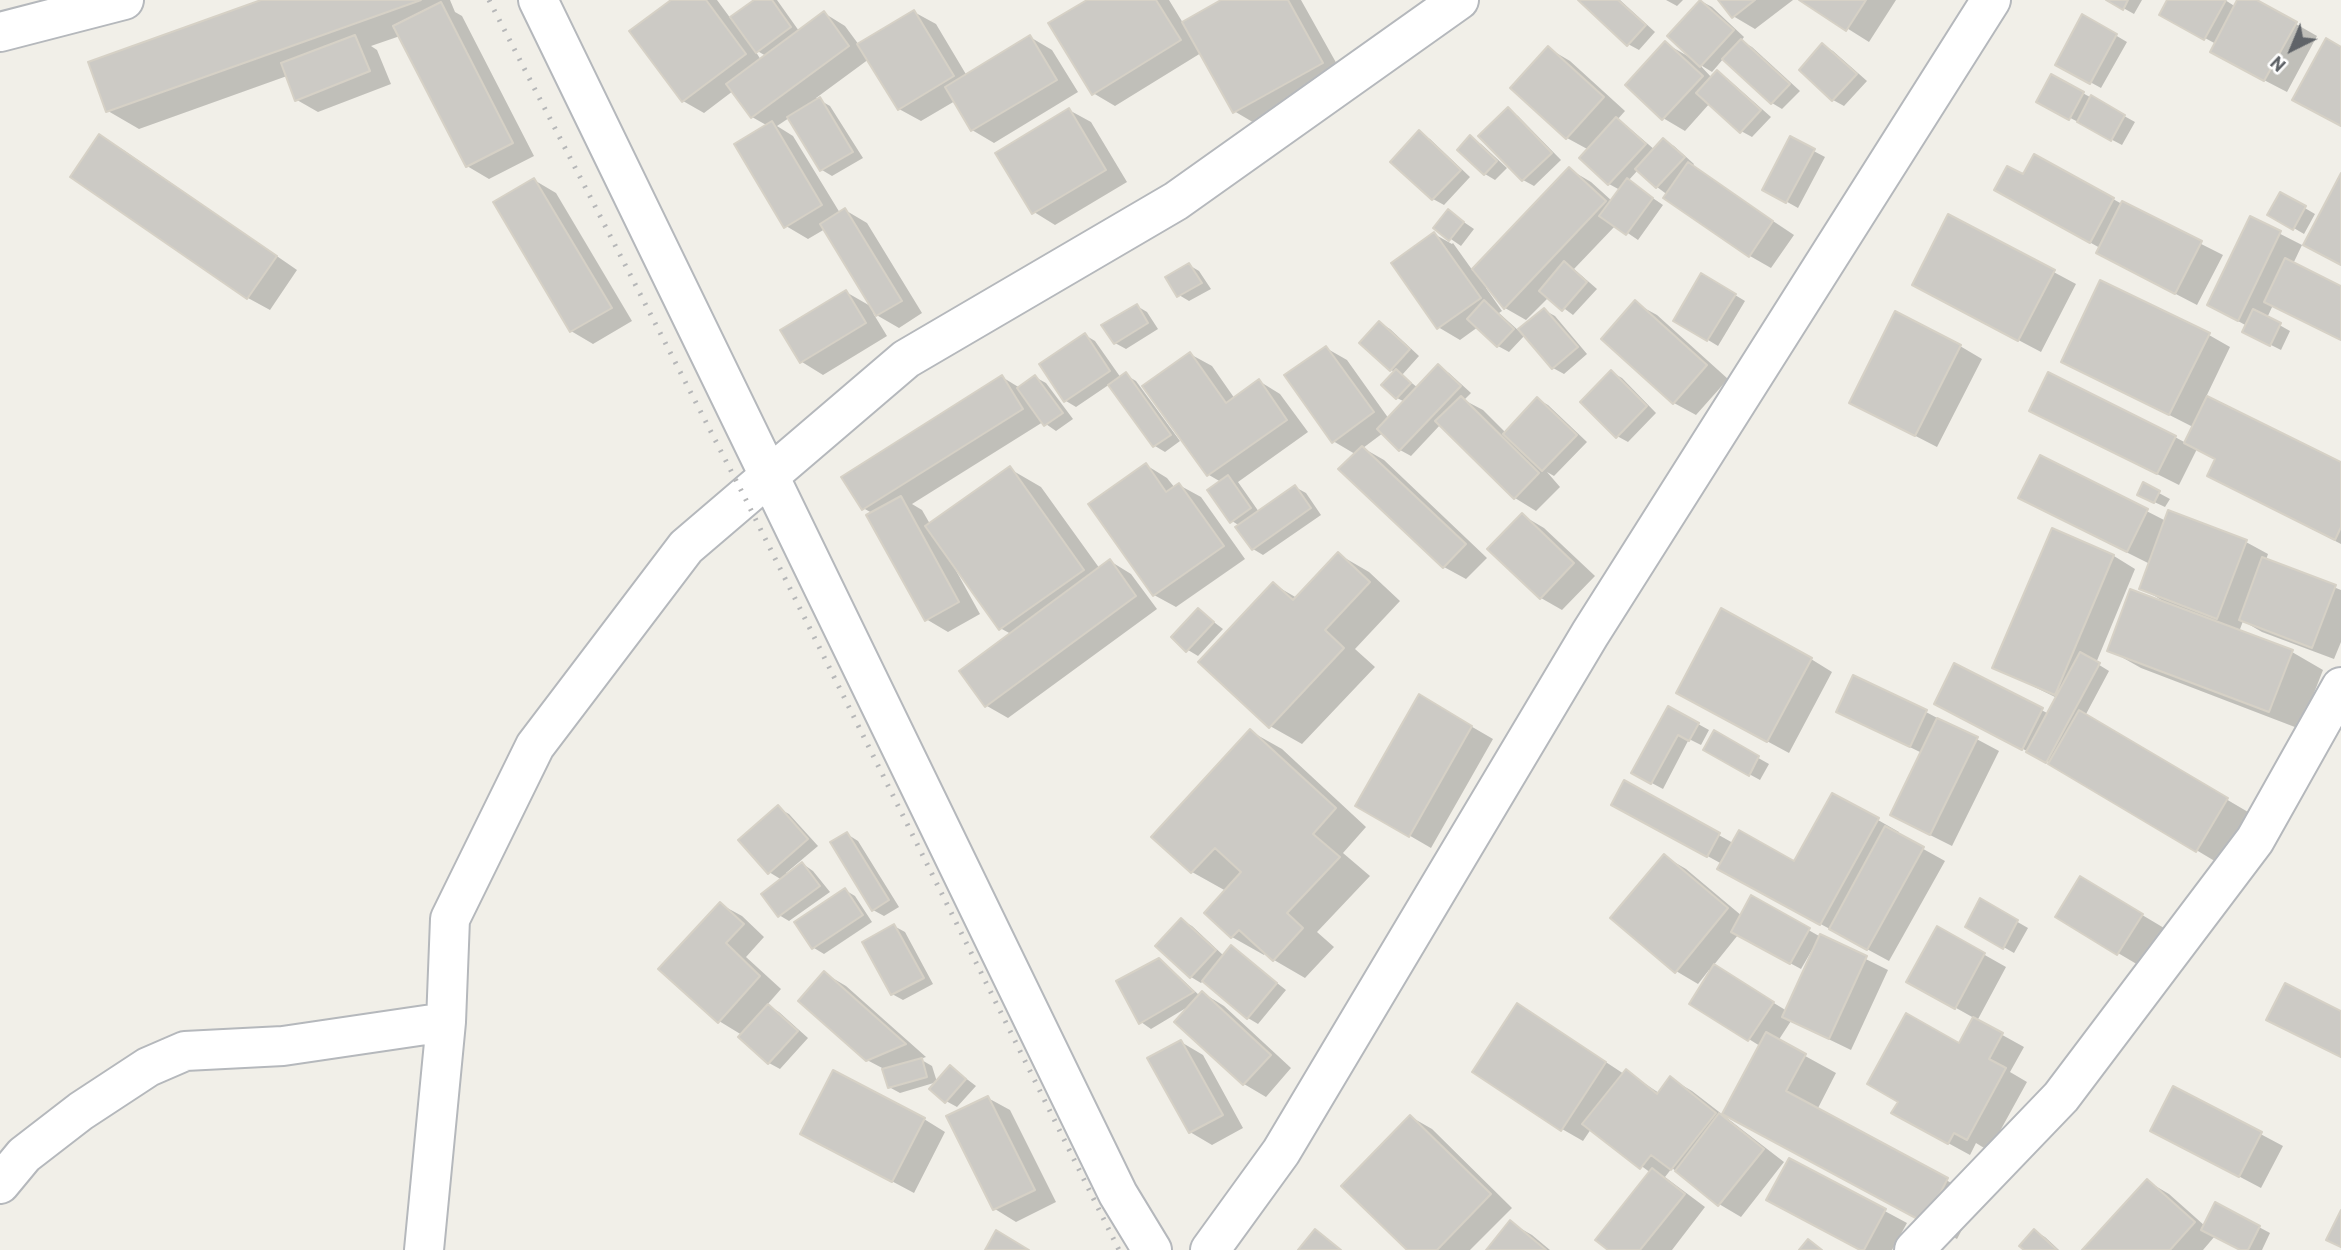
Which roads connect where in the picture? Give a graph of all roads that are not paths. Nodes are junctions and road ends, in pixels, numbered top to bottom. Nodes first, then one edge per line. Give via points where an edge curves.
1 (124, 0) edge
2 (538, 0) edge
3 (1459, 0) edge
4 (1991, 0) edge
5 (0, 32) edge
6 (768, 477) junction
7 (2341, 687) edge
8 (446, 1022) junction
9 (0, 1184) edge
10 (424, 1250) edge
11 (1152, 1250) edge
12 (1210, 1250) edge
13 (1914, 1250) edge

1 - 5 street
2 - 6 street
3 - 6 street via 1176,201 906,359
4 - 12 street via 1590,634 1281,1152
6 - 8 street via 685,547 535,746 450,919
6 - 11 street via 1118,1194
7 - 13 street via 2255,840 2087,1063 2061,1097
8 - 9 street via 283,1046 185,1051 148,1067 80,1111 24,1155
8 - 10 street

